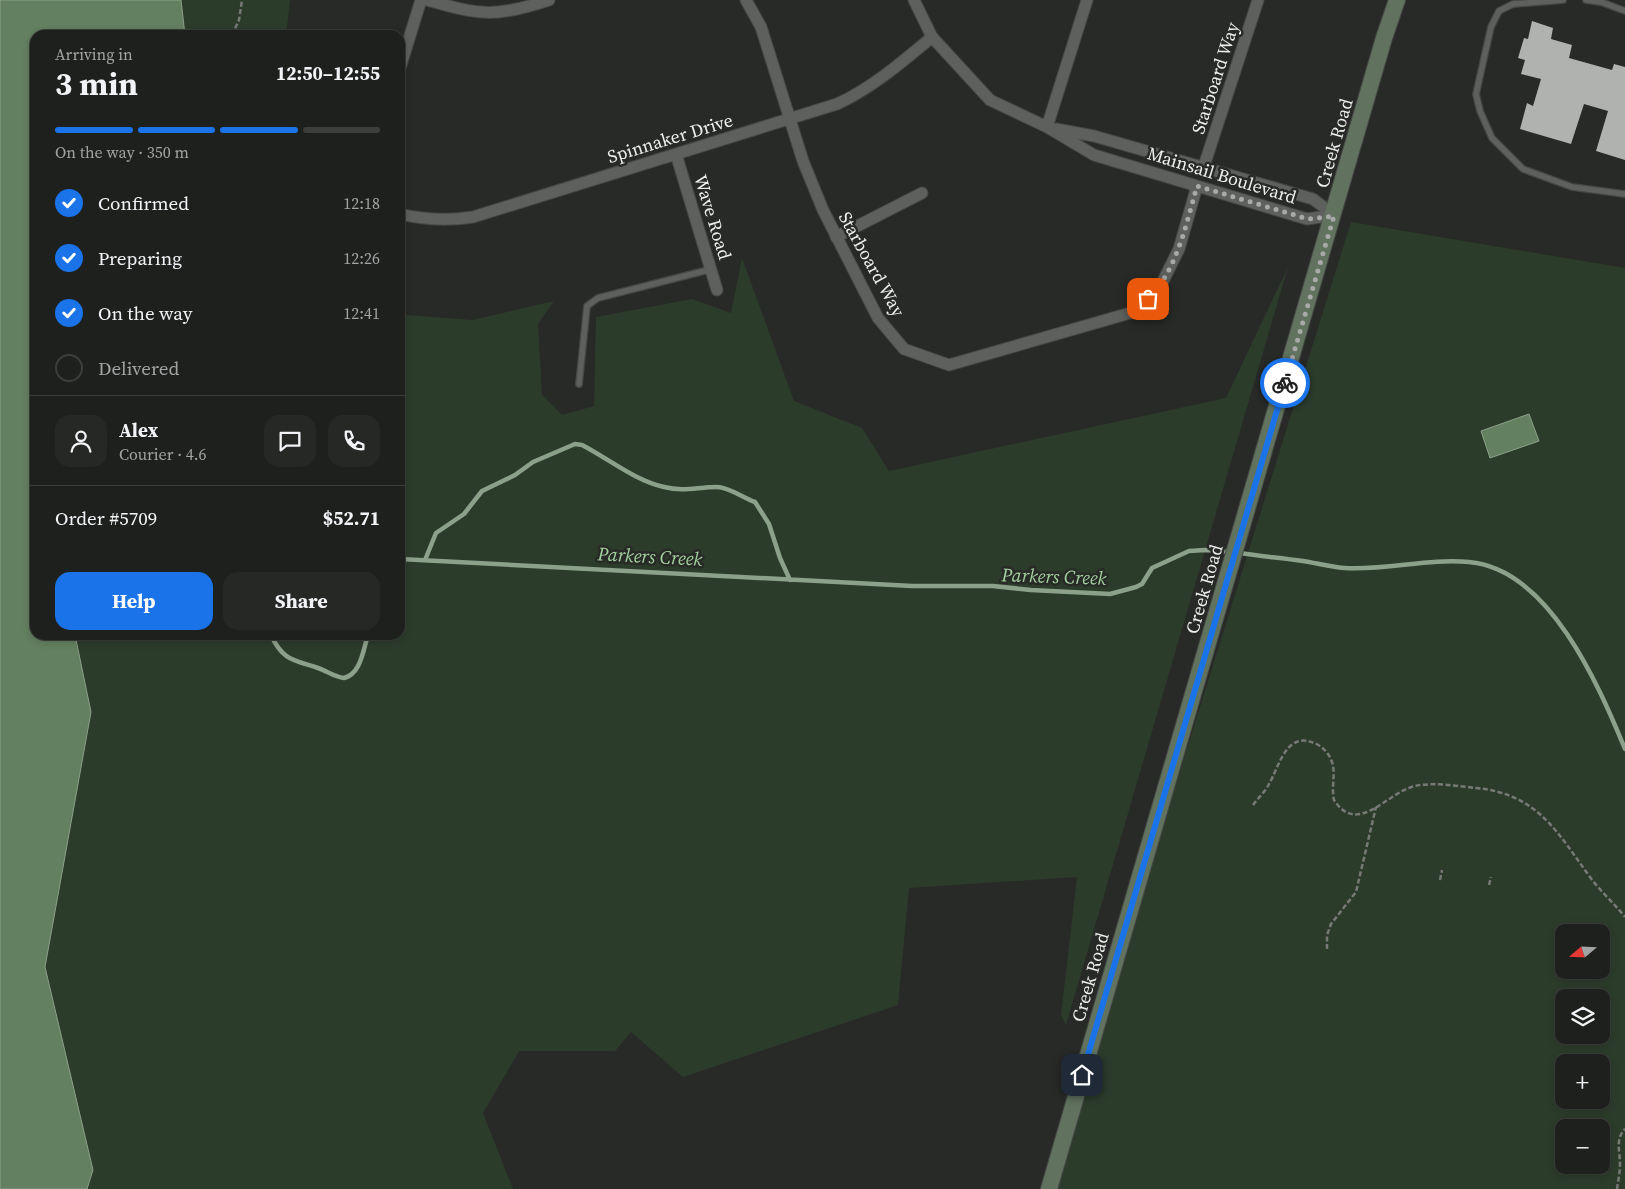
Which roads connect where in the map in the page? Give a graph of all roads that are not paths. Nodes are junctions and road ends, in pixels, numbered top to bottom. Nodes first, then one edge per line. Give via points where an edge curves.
1 (421, 0) edge
2 (427, 0) edge
3 (549, 0) edge
4 (746, 0) edge
5 (914, 0) edge
6 (1087, 0) edge
7 (1258, 0) edge
8 (1397, 0) edge
9 (1562, 0) edge
10 (1586, 0) edge
11 (1625, 11) edge
12 (932, 37) junction
13 (405, 52) edge
14 (790, 119) junction
15 (1047, 127) junction
16 (676, 154) junction
17 (1204, 166) junction
18 (1197, 186) junction
19 (922, 193) dead end
20 (1625, 194) edge
21 (405, 215) edge
22 (1334, 216) junction
23 (836, 237) junction
24 (712, 269) junction
25 (717, 290) dead end
26 (579, 384) dead end
27 (1049, 1189) edge

1 - 13 street
2 - 3 street via 471,12 499,14
4 - 14 street, Starboard Way via 761,27
5 - 12 street, Mainsail Boulevard
6 - 15 street
7 - 17 street, Starboard Way
8 - 22 main road, Creek Road
9 - 20 lane via 1513,4 1499,11 1491,27 1476,94 1480,111 1492,138 1523,169 1572,187
10 - 11 lane
12 - 14 street, Spinnaker Drive via 854,96
12 - 15 street, Mainsail Boulevard via 990,100
14 - 16 street, Spinnaker Drive
14 - 23 street, Starboard Way via 803,161
15 - 17 street, Mainsail Boulevard via 1094,136
15 - 18 street, Mainsail Boulevard via 1094,155
16 - 21 street, Spinnaker Drive via 473,217 433,220
16 - 24 street, Wave Road
17 - 22 street, Mainsail Boulevard via 1313,199
18 - 22 street, Mainsail Boulevard via 1308,219
18 - 23 street, Starboard Way via 1179,249 1160,287 1137,311 949,365 904,349 878,318
19 - 23 street
22 - 27 main road, Creek Road
24 - 25 street, Wave Road
24 - 26 lane via 598,298 587,306

